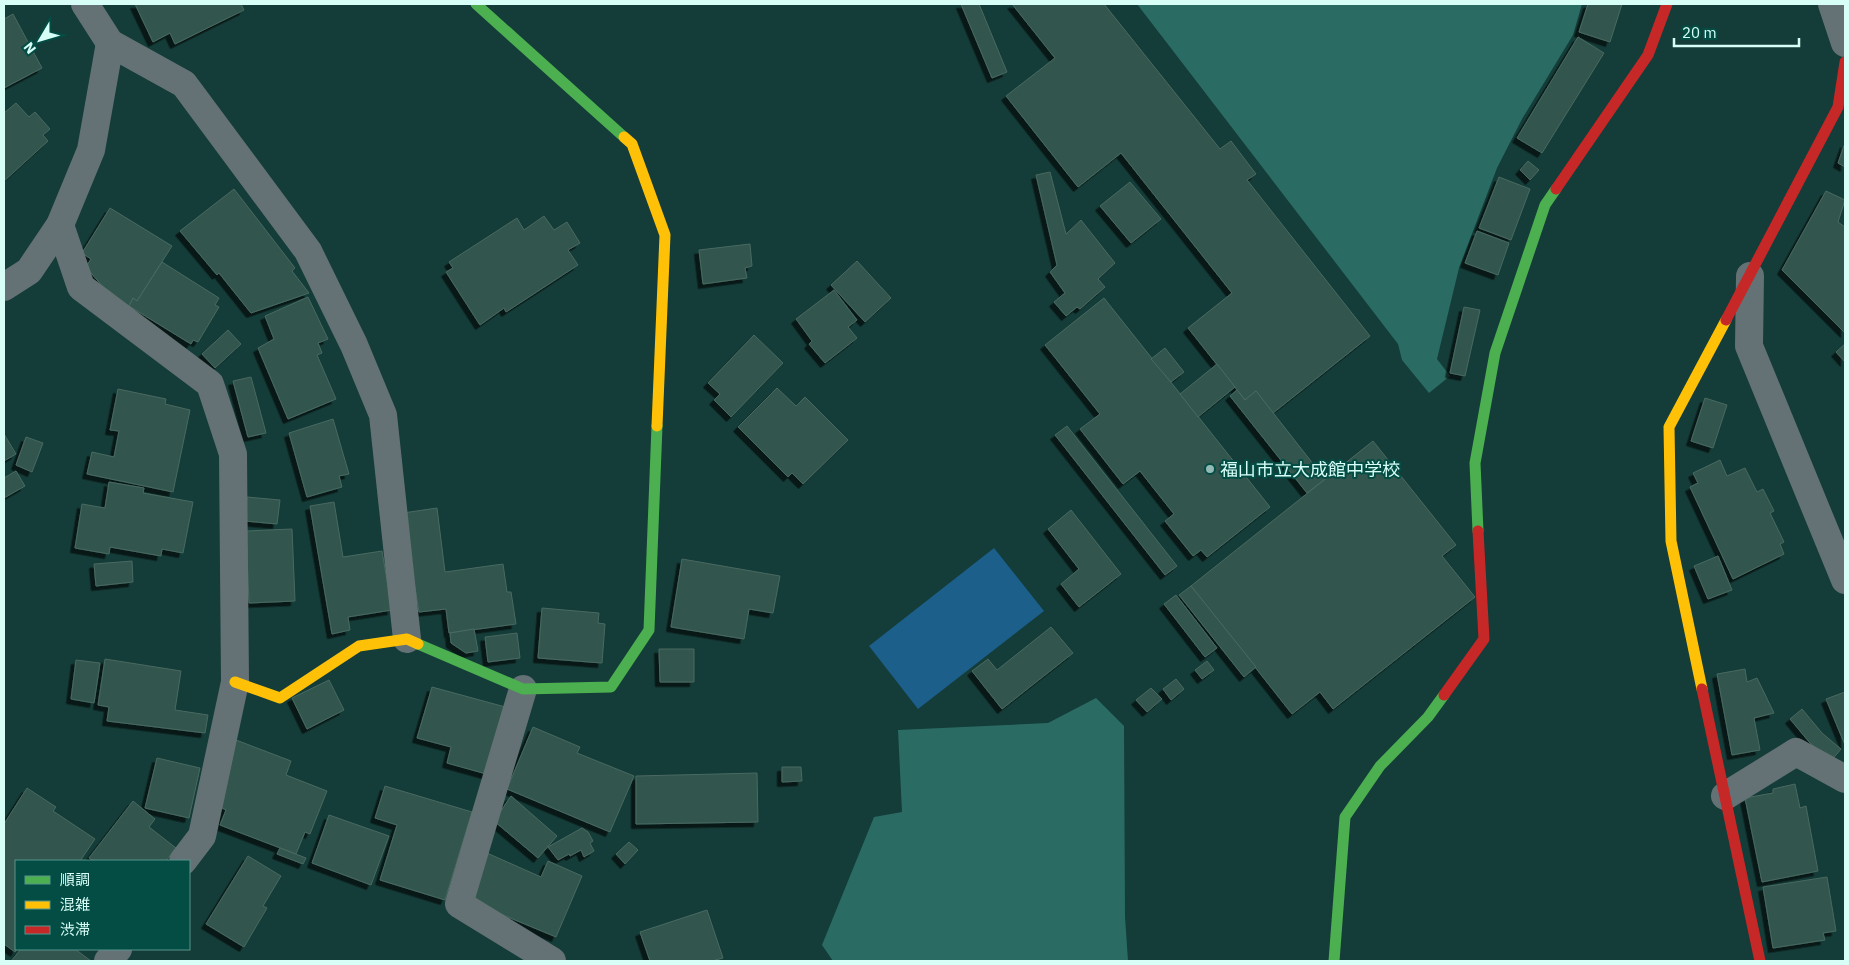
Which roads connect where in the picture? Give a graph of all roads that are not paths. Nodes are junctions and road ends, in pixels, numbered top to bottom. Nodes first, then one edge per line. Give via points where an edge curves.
1 (85, 4) edge
2 (476, 4) edge
3 (1667, 4) edge
4 (1832, 4) edge
5 (110, 43) junction
6 (1845, 43) edge
7 (1845, 62) edge
8 (60, 225) junction
9 (1750, 276) junction
10 (4, 288) edge
11 (1845, 580) edge
12 (407, 639) junction
13 (235, 682) junction
14 (523, 689) junction
15 (1845, 779) edge
16 (1725, 796) junction
17 (184, 860) edge
18 (117, 950) edge
19 (108, 961) edge
20 (552, 961) edge
21 (1334, 961) edge
22 (1760, 961) edge

1 - 5 street
2 - 14 street via 632,144 664,235 649,630 611,687
3 - 21 street via 1648,55 1545,205 1495,353 1475,463 1484,639 1428,717 1380,766 1345,817
4 - 6 street
5 - 8 street via 91,150
5 - 12 street via 184,84 308,251 383,415
7 - 9 street via 1838,107
8 - 10 street via 29,271
8 - 13 street via 81,287 210,384 233,454
9 - 11 street via 1749,346
9 - 16 street via 1669,427 1671,542
12 - 13 street via 359,646 280,698
12 - 14 street
13 - 17 street via 202,836
14 - 20 street via 459,904
15 - 16 street via 1796,752
16 - 22 street
18 - 19 street

